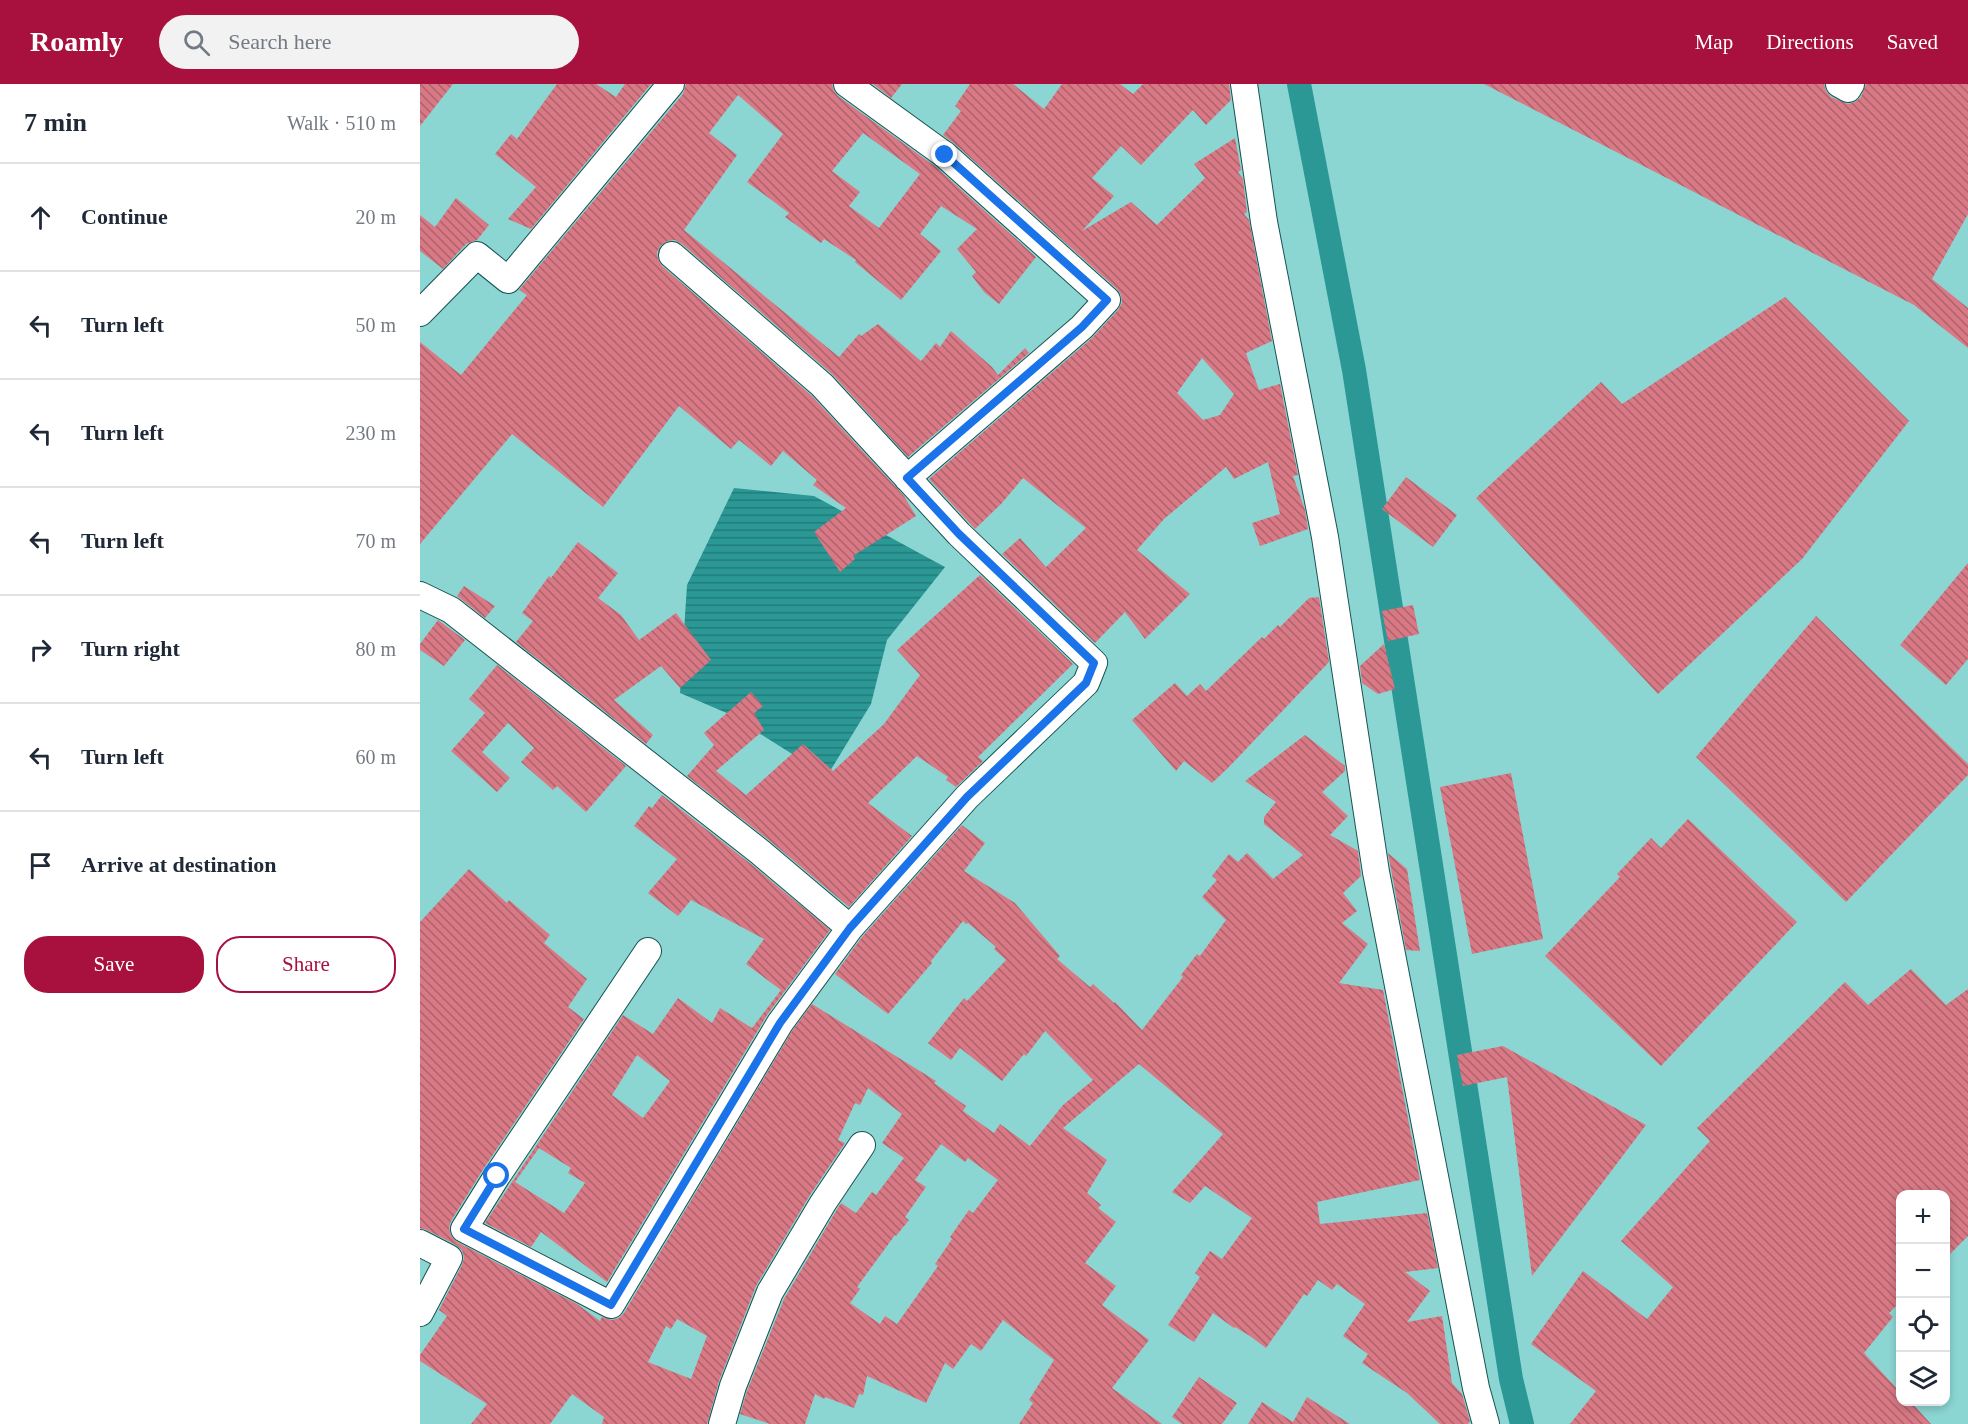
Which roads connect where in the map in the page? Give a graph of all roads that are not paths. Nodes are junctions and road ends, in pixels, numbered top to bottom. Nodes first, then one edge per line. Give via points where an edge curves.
1 (671, 84) edge
2 (846, 84) edge
3 (1244, 84) edge
4 (1839, 84) edge
5 (1851, 84) edge
6 (672, 255) dead end
7 (420, 314) edge
8 (907, 478) junction
9 (420, 595) edge
10 (850, 928) junction
11 (648, 951) dead end
12 (862, 1145) dead end
13 (420, 1243) edge
14 (420, 1313) edge
15 (722, 1424) edge
16 (1486, 1424) edge

1 - 7 street via 508,280 477,255
2 - 8 street via 945,155 1107,300 1082,327
3 - 16 street via 1264,222 1325,537 1376,872
4 - 5 street via 1848,89
6 - 8 street via 822,385
8 - 10 street via 959,534 1094,663 1086,683 967,797
9 - 10 street via 451,609 760,852
10 - 11 street via 780,1023 611,1305 464,1229
12 - 15 street via 770,1292
13 - 14 street via 449,1258

